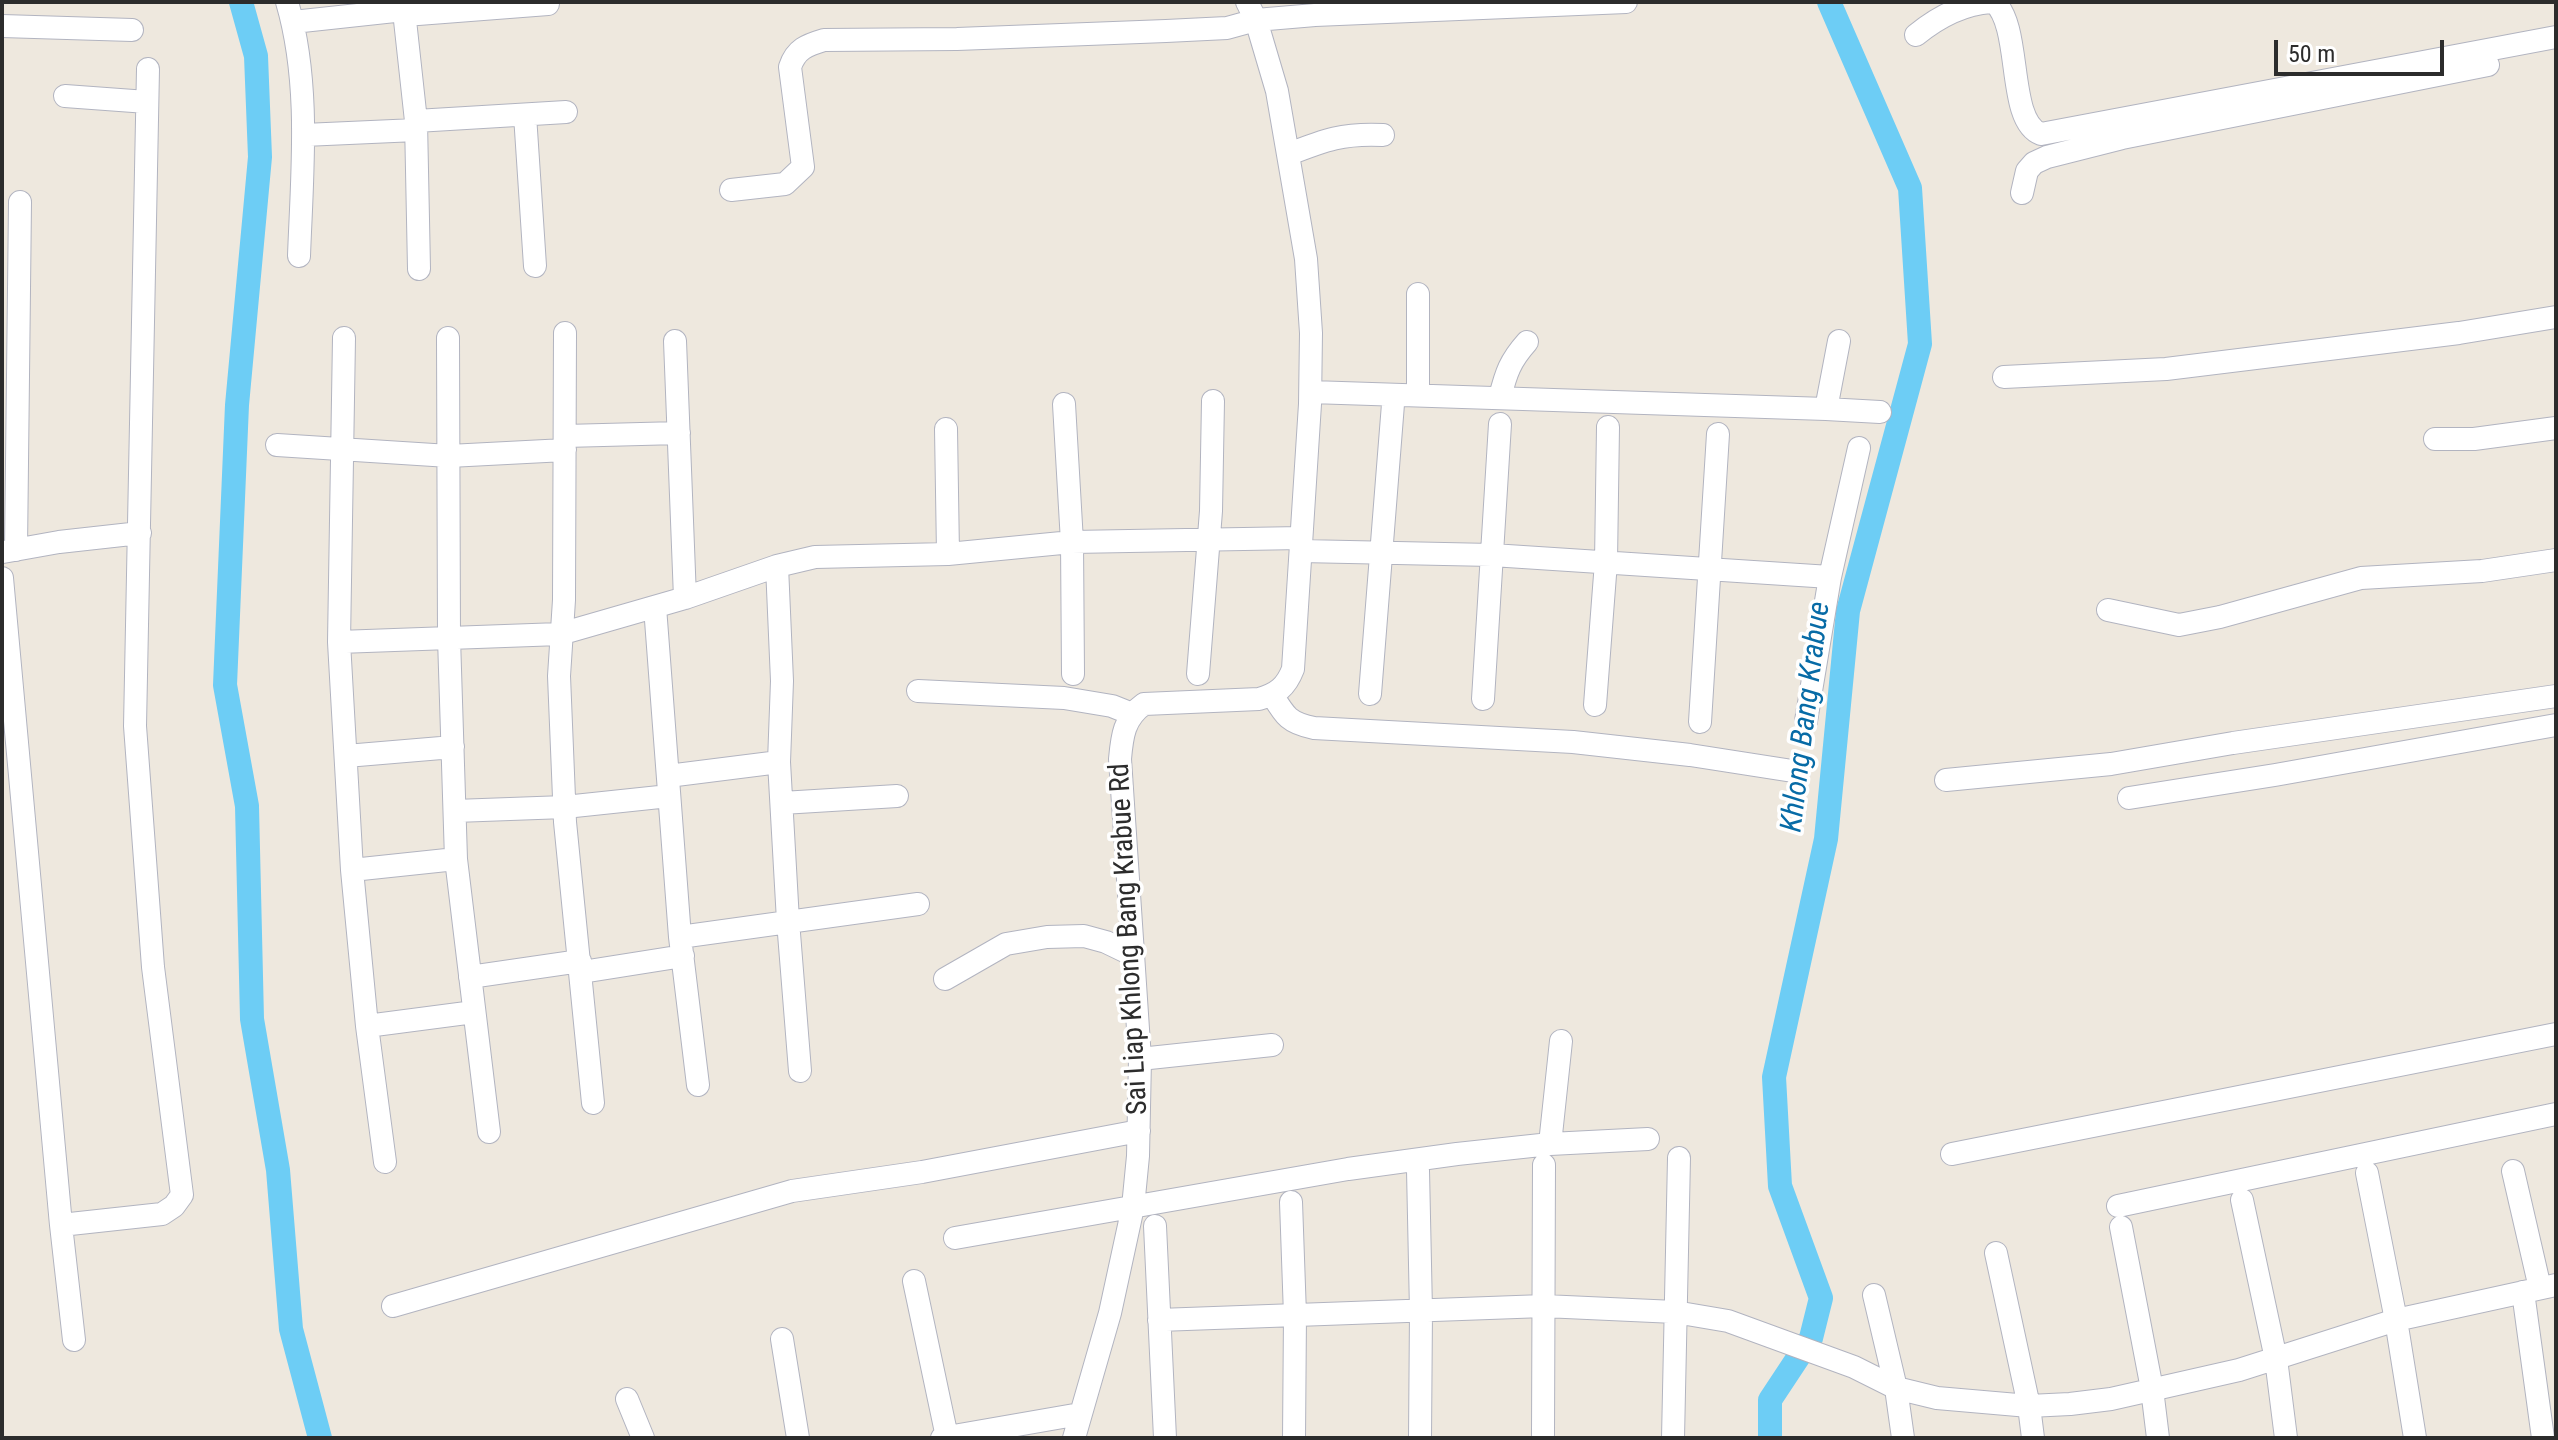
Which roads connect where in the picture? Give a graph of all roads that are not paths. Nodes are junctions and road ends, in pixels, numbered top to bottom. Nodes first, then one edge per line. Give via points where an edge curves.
1 (1626, 2) edge
2 (1993, 2) edge
3 (548, 4) dead end
4 (404, 9) edge
5 (1251, 11) edge
6 (290, 12) edge
7 (2, 26) edge
8 (132, 30) dead end
9 (1916, 35) dead end
10 (2556, 37) edge
11 (2556, 52) edge
12 (148, 69) dead end
13 (65, 96) dead end
14 (147, 102) junction
15 (566, 112) dead end
16 (525, 115) junction
17 (416, 125) junction
18 (304, 135) junction
19 (1383, 135) dead end
20 (1289, 154) junction
21 (731, 190) dead end
22 (2022, 193) dead end
23 (20, 202) dead end
24 (299, 256) dead end
25 (535, 266) dead end
26 (419, 269) dead end
27 (1418, 294) dead end
28 (2556, 317) edge
29 (565, 333) dead end
30 (344, 338) dead end
31 (448, 338) dead end
32 (675, 341) dead end
33 (1839, 341) dead end
34 (1527, 342) dead end
35 (2004, 377) dead end
36 (1311, 392) junction
37 (1418, 395) junction
38 (1500, 397) junction
39 (1213, 401) dead end
40 (1064, 404) dead end
41 (1393, 404) dead end
42 (1826, 409) junction
43 (1880, 412) dead end
44 (1500, 424) dead end
45 (1608, 427) dead end
46 (2556, 428) edge
47 (946, 429) dead end
48 (679, 433) junction
49 (1718, 434) dead end
50 (2435, 439) dead end
51 (565, 443) junction
52 (277, 445) dead end
53 (1859, 448) dead end
54 (342, 451) junction
55 (449, 456) junction
56 (140, 533) junction
57 (1208, 541) junction
58 (1072, 542) junction
59 (1301, 544) junction
60 (9, 551) edge
61 (1382, 551) junction
62 (948, 554) junction
63 (1492, 555) junction
64 (2556, 560) edge
65 (1606, 562) junction
66 (777, 566) junction
67 (1710, 569) junction
68 (1830, 577) junction
69 (2, 578) edge
70 (685, 598) junction
71 (655, 607) junction
72 (2108, 610) dead end
73 (560, 634) junction
74 (449, 638) junction
75 (339, 642) junction
76 (1073, 674) dead end
77 (1198, 674) dead end
78 (918, 691) dead end
79 (1370, 694) dead end
80 (1273, 696) junction
81 (2556, 696) edge
82 (1483, 699) dead end
83 (1595, 705) dead end
84 (1132, 714) junction
85 (1806, 721) dead end
86 (1700, 722) dead end
87 (2556, 725) edge
88 (453, 747) junction
89 (346, 756) junction
90 (779, 762) junction
91 (1799, 772) dead end
92 (1946, 780) dead end
93 (668, 786) junction
94 (897, 796) dead end
95 (2129, 798) dead end
96 (782, 803) junction
97 (565, 807) junction
98 (455, 811) junction
99 (456, 859) junction
100 (352, 870) junction
101 (918, 904) dead end
102 (788, 921) junction
103 (682, 946) junction
104 (1133, 955) junction
105 (581, 966) junction
106 (470, 977) junction
107 (945, 979) dead end
108 (474, 1012) junction
109 (367, 1026) junction
110 (2556, 1034) edge
111 (1561, 1041) dead end
112 (1272, 1045) dead end
113 (1140, 1059) junction
114 (800, 1071) dead end
115 (698, 1085) dead end
116 (593, 1103) dead end
117 (2556, 1114) edge
118 (1139, 1131) junction
119 (489, 1132) dead end
120 (1648, 1139) dead end
121 (1952, 1154) dead end
122 (1547, 1155) junction
123 (1679, 1158) dead end
124 (385, 1162) dead end
125 (1418, 1170) dead end
126 (2513, 1171) dead end
127 (2367, 1173) dead end
128 (2242, 1200) dead end
129 (1291, 1202) dead end
130 (1133, 1207) junction
131 (61, 1225) junction
132 (1155, 1226) dead end
133 (955, 1238) dead end
134 (1996, 1253) dead end
135 (914, 1281) dead end
136 (2540, 1289) edge
137 (1874, 1295) dead end
138 (393, 1306) dead end
139 (1544, 1306) junction
140 (1421, 1311) junction
141 (1675, 1312) junction
142 (1295, 1315) junction
143 (1159, 1320) junction
144 (2396, 1320) junction
145 (782, 1339) dead end
146 (74, 1340) dead end
147 (2276, 1359) junction
148 (1896, 1388) junction
149 (2152, 1389) junction
150 (627, 1399) dead end
151 (2029, 1406) junction
152 (1080, 1414) junction
153 (1543, 1435) dead end
154 (643, 1438) edge
155 (798, 1438) edge
156 (944, 1438) edge
157 (1074, 1438) edge
158 (1165, 1438) edge
159 (1294, 1438) edge
160 (1420, 1438) edge
161 (1673, 1438) edge
162 (1903, 1438) edge
163 (2033, 1438) edge
164 (2158, 1438) edge
165 (2286, 1438) edge
166 (2415, 1438) edge
167 (2543, 1438) edge

1 - 5 street
2 - 9 street via 1956,10
2 - 10 street via 2003,9 2008,24 2026,120 2041,134
3 - 4 street
4 - 6 street
4 - 17 street
5 - 20 street via 1277,91
5 - 21 street via 1227,28 824,40 805,46 790,67 803,167 785,184
6 - 18 street
7 - 8 street
11 - 22 street via 2047,157 2027,171
12 - 14 street
13 - 14 street
14 - 56 street
15 - 16 street
16 - 17 street
16 - 25 street
17 - 18 street
17 - 26 street
18 - 24 street
19 - 20 street via 1333,137
20 - 36 street via 1306,259
23 - 60 street
27 - 37 street
28 - 35 street via 2166,369
29 - 51 street
30 - 54 street
31 - 55 street
32 - 48 street
33 - 42 street
34 - 38 street via 1507,370
36 - 37 street
36 - 59 street
37 - 38 street
38 - 42 street
39 - 57 street
40 - 58 street
41 - 61 street
42 - 43 street
44 - 63 street
45 - 65 street
46 - 50 street
47 - 62 street
48 - 51 street
48 - 70 street
49 - 67 street
51 - 55 street
51 - 73 street
52 - 54 street
53 - 68 street
54 - 55 street
54 - 75 street
55 - 74 street
56 - 60 street
56 - 131 street via 135,726 153,967 182,1195 162,1214
57 - 58 street
57 - 59 street
57 - 77 street
58 - 62 street
58 - 76 street
59 - 61 street
59 - 80 street via 1293,669
61 - 63 street
61 - 79 street
62 - 66 street via 815,557
63 - 65 street
63 - 82 street
64 - 72 street via 2482,571 2361,578 2179,625
65 - 67 street
65 - 83 street
66 - 70 street
66 - 90 street
67 - 68 street
67 - 86 street
68 - 85 street
69 - 131 street
70 - 71 street
71 - 73 street
71 - 93 street
73 - 74 street
73 - 97 street
74 - 75 street
74 - 88 street
75 - 89 street
78 - 84 street via 1064,698
80 - 84 street via 1149,702
80 - 91 street via 1296,725 1314,728 1573,742
81 - 92 street via 2111,764
84 - 104 street, Sai Liap Khlong Bang Krabue Rd via 1120,759
87 - 95 street
88 - 89 street
88 - 98 street
89 - 100 street
90 - 93 street
90 - 96 street
93 - 97 street
93 - 103 street
94 - 96 street
96 - 102 street
97 - 98 street
97 - 105 street
98 - 99 street
99 - 100 street
99 - 106 street
100 - 109 street
101 - 102 street
102 - 103 street
102 - 114 street
103 - 105 street
103 - 115 street
104 - 107 street via 1084,936 1047,937 1006,944
104 - 113 street, Sai Liap Khlong Bang Krabue Rd
105 - 106 street
105 - 116 street
106 - 108 street
108 - 109 street
108 - 119 street
109 - 124 street
110 - 121 street
111 - 122 street
112 - 113 street
113 - 118 street, Sai Liap Khlong Bang Krabue Rd
117 - 149 street via 2120,1216
118 - 130 street, Sai Liap Khlong Bang Krabue Rd
118 - 138 street via 792,1191
120 - 122 street
122 - 130 street via 1499,1148
122 - 139 street
123 - 141 street
125 - 140 street
126 - 136 street
127 - 144 street
128 - 147 street
129 - 142 street
130 - 133 street
130 - 152 street, Sai Liap Khlong Bang Krabue Rd via 1110,1313
131 - 146 street
132 - 143 street
134 - 151 street
135 - 156 street
136 - 144 street
136 - 167 street
137 - 148 street
139 - 140 street
139 - 141 street
139 - 153 street
140 - 142 street
140 - 160 street
141 - 148 street via 1755,1331
141 - 161 street
142 - 143 street
142 - 159 street
143 - 158 street
144 - 147 street
144 - 166 street
145 - 155 street
147 - 149 street
147 - 165 street
148 - 151 street via 1937,1398
148 - 162 street
149 - 151 street via 2083,1403
149 - 164 street
150 - 154 street
151 - 163 street
152 - 156 street
152 - 157 street, Sai Liap Khlong Bang Krabue Rd

